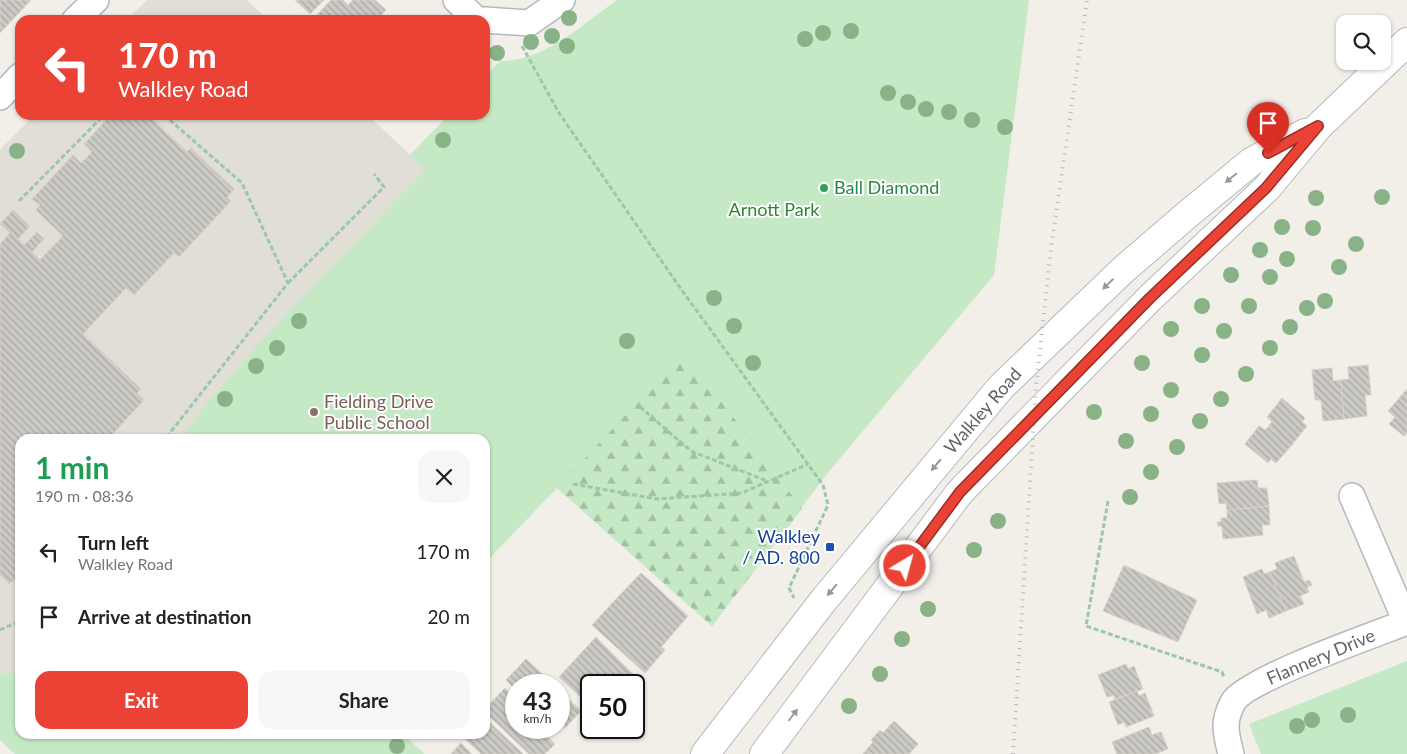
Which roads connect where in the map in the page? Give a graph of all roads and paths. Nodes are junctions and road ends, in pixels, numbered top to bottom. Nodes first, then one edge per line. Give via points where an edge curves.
1 (96, 0) edge
2 (456, 0) edge
3 (562, 0) edge
4 (80, 15) edge
5 (472, 15) edge
6 (492, 21) edge
7 (1407, 42) edge
8 (15, 81) edge
9 (0, 97) edge
10 (99, 120) edge
11 (170, 120) edge
12 (1318, 126) junction
13 (374, 174) dead end
14 (19, 201) dead end
15 (288, 283) junction
16 (640, 407) dead end
17 (169, 434) edge
18 (808, 464) junction
19 (767, 482) junction
20 (573, 484) dead end
21 (1352, 496) dead end
22 (1108, 501) dead end
23 (794, 598) dead end
24 (1406, 622) edge
25 (15, 623) edge
26 (0, 630) edge
27 (1234, 701) junction
28 (705, 754) edge
29 (764, 754) edge
30 (1231, 754) edge

1 - 4 street
2 - 5 street
3 - 6 street via 529,23
6 - 18 path
7 - 12 main road, Walkley Road
8 - 9 street
10 - 14 path
11 - 15 path via 242,183
12 -> 28 main road, Walkley Road via 1252,162 1202,202 1123,270 1001,387 823,600
29 -> 12 main road, Walkley Road via 960,492 1150,298 1266,188
13 - 15 path via 384,187
15 - 17 path
16 - 19 path via 691,451
18 - 19 path
18 - 23 path via 823,486 828,505 789,588
19 - 20 path via 742,493 657,499
21 - 24 street
22 - 27 path via 1086,626 1222,672
24 - 27 street, Flannery Drive via 1266,678
25 - 26 path
27 - 30 street via 1224,728

